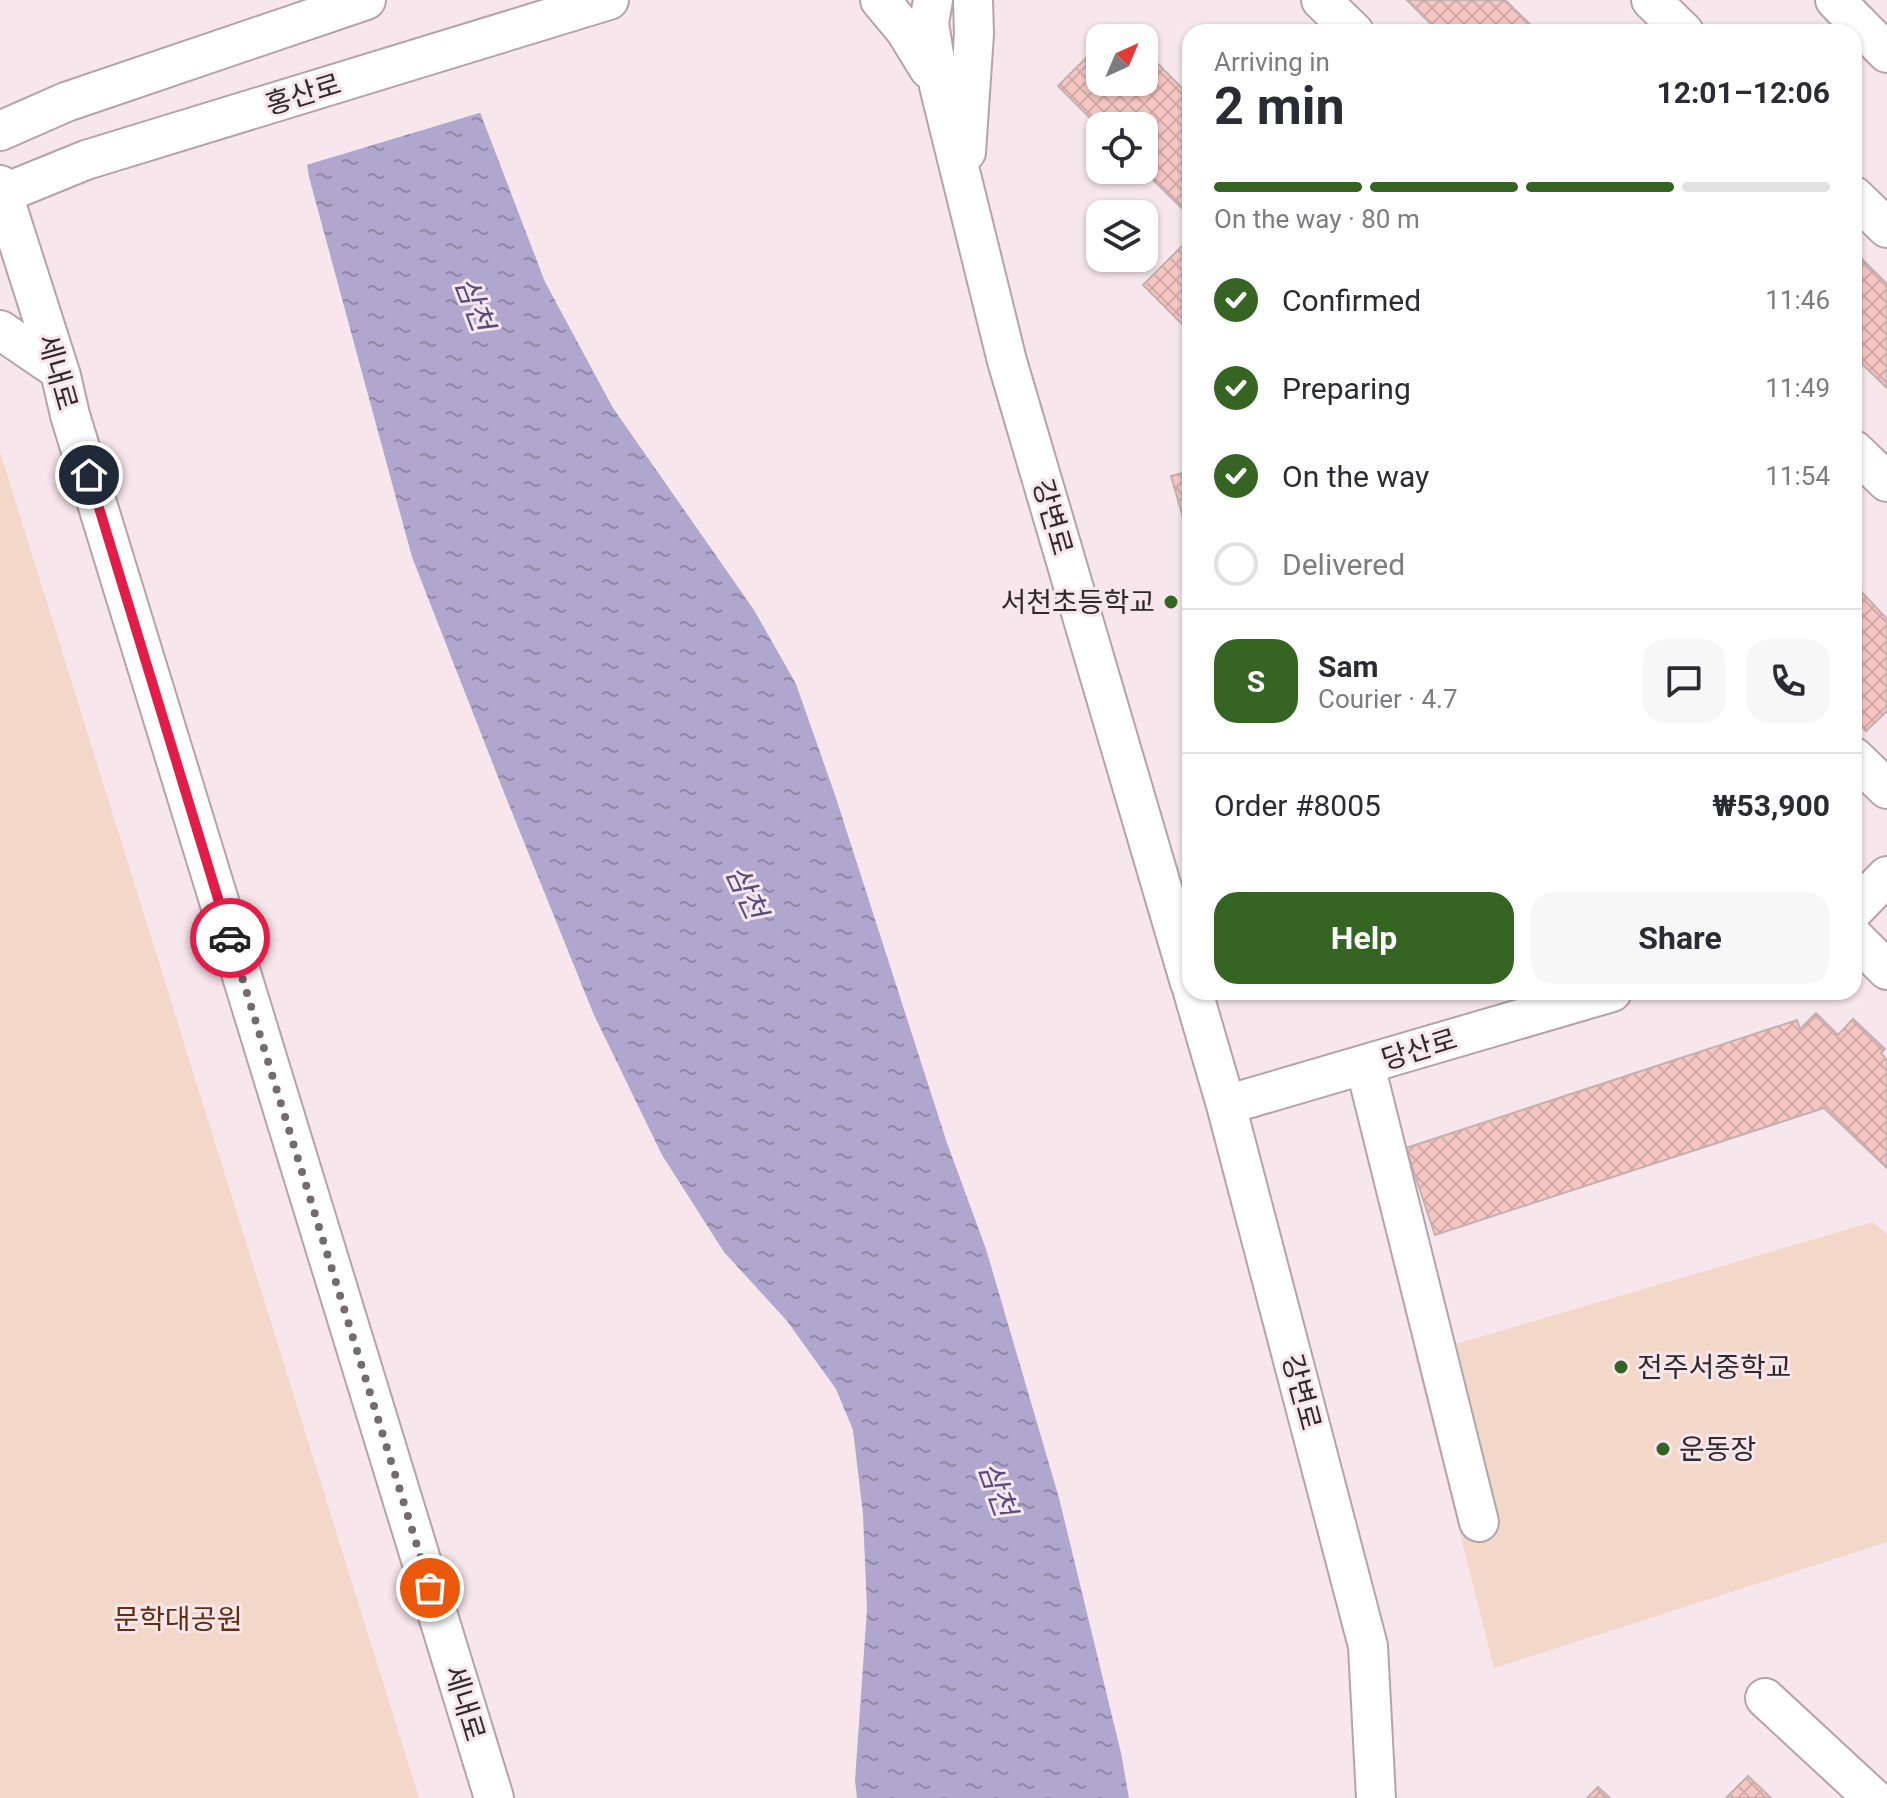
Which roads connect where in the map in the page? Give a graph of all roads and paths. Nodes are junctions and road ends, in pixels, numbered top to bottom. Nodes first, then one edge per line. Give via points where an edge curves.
1 (366, 0) edge
2 (609, 0) edge
3 (880, 0) edge
4 (933, 0) edge
5 (973, 0) edge
6 (1321, 0) edge
7 (1651, 0) edge
8 (1835, 0) edge
9 (1346, 24) edge
10 (1673, 24) edge
11 (1859, 24) edge
12 (1862, 28) edge
13 (1887, 53) edge
14 (939, 86) junction
15 (0, 131) edge
16 (963, 187) junction
17 (1, 191) edge
18 (1862, 204) edge
19 (1887, 228) edge
20 (0, 330) edge
21 (59, 370) junction
22 (1862, 458) edge
23 (1887, 482) edge
24 (1862, 765) edge
25 (1887, 789) edge
26 (1887, 876) edge
27 (1862, 902) edge
28 (1862, 945) edge
29 (1182, 956) edge
30 (1887, 970) edge
31 (1195, 1000) edge
32 (1585, 1000) edge
33 (1365, 1065) junction
34 (1226, 1105) junction
35 (1479, 1522) dead end
36 (1765, 1698) dead end
37 (494, 1798) edge
38 (1376, 1798) edge
39 (1873, 1798) edge

1 - 15 street via 66,102
2 - 17 street, 홍산로 via 86,160
3 - 14 street
4 - 14 street, 강변로 via 929,23
5 - 16 street, 강변로
6 - 9 street
7 - 10 street
8 - 11 street
12 - 13 street
14 - 16 street, 강변로
16 - 29 street, 강변로 via 1007,361
17 - 21 street, 세내로
18 - 19 street
20 - 21 street
21 - 37 street, 세내로
22 - 23 street
24 - 25 street
26 - 27 street
28 - 30 street
31 - 34 street, 강변로
32 - 33 street, 당산로
33 - 34 street, 당산로
33 - 35 street
34 - 38 street, 강변로 via 1368,1646
36 - 39 street

